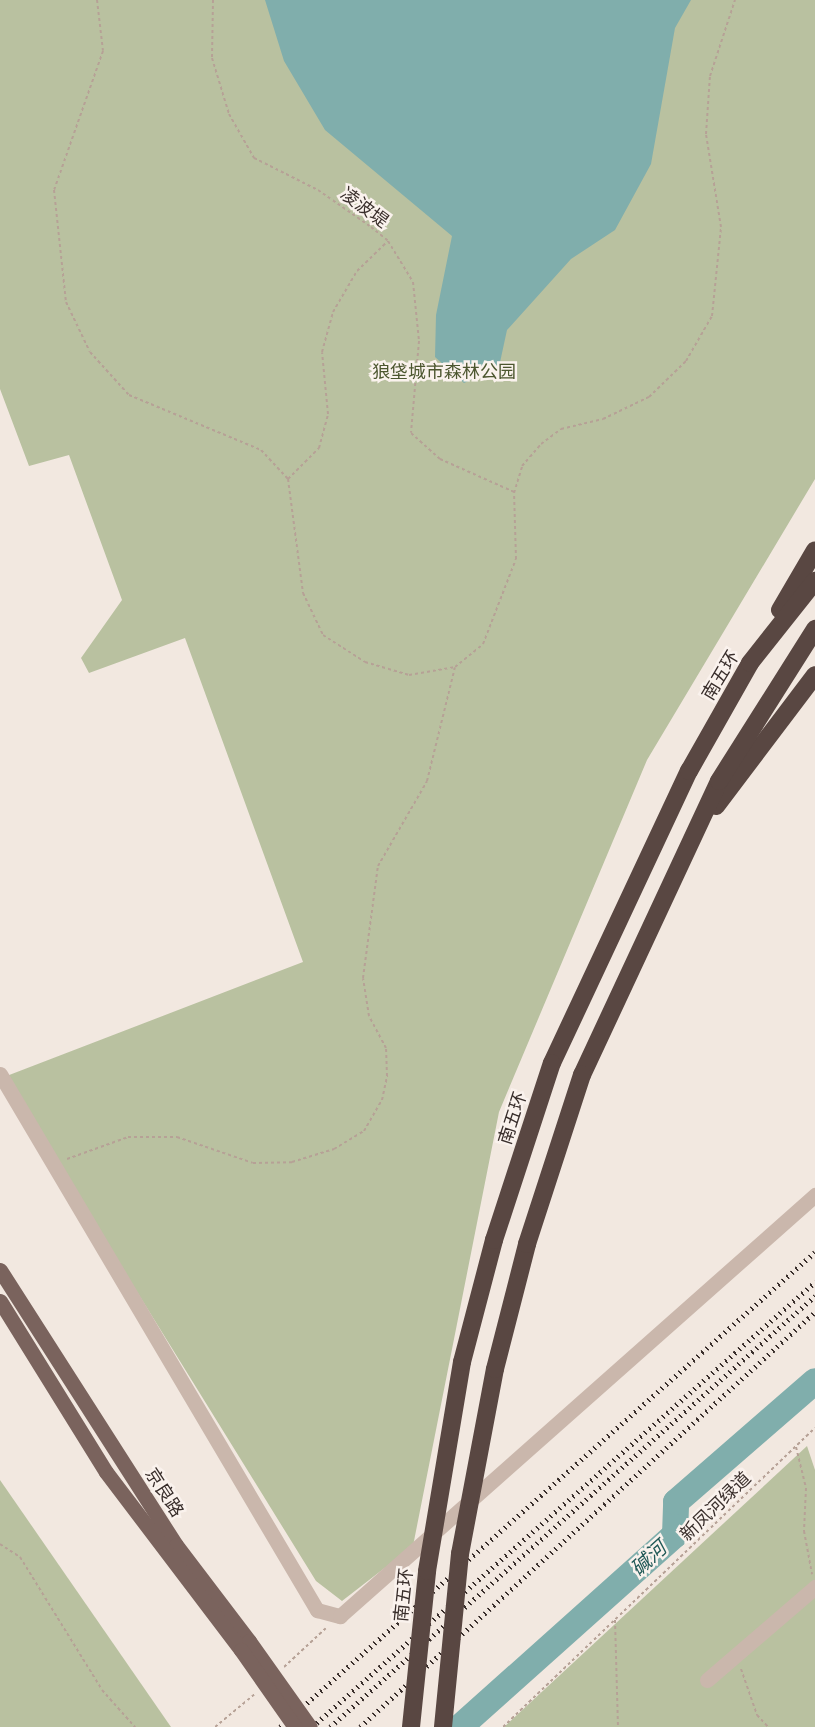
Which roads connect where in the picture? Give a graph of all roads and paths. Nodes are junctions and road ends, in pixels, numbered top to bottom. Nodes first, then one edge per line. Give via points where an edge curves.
1 (97, 0) edge
2 (213, 0) edge
3 (735, 0) edge
4 (387, 240) junction
5 (288, 480) junction
6 (514, 493) junction
7 (815, 550) edge
8 (815, 581) edge
9 (815, 629) edge
10 (750, 663) junction
11 (455, 667) junction
12 (815, 675) edge
13 (690, 841) junction
14 (0, 1074) edge
15 (53, 1163) junction
16 (815, 1195) edge
17 (0, 1270) edge
18 (0, 1300) edge
19 (815, 1428) edge
20 (796, 1447) junction
21 (0, 1544) edge
22 (814, 1587) edge
23 (615, 1620) junction
24 (245, 1646) junction
25 (735, 1655) junction
26 (707, 1680) dead end
27 (135, 1727) edge
28 (295, 1727) edge
29 (310, 1727) edge
30 (411, 1727) edge
31 (443, 1727) edge
32 (503, 1727) edge
33 (618, 1727) edge
34 (768, 1727) edge

1 - 5 path via 103,51 54,190 66,302 90,352 129,395 261,450
2 - 4 path, 凌波堤 via 212,58 230,114 254,158 318,190
3 - 6 path via 710,76 706,134 721,227 712,316 686,361 649,397 603,419 561,429 541,444 522,466
4 - 5 path via 357,271 333,312 322,352 328,414 319,448
4 - 6 path, 凌波堤 via 413,282 419,341 411,434 440,459
5 - 11 path via 303,593 323,634 365,662 409,675
6 - 11 path via 516,559 483,644
7 - 10 highway
8 - 10 highway, 南五环
9 - 13 highway via 719,781
10 - 30 highway, 南五环, bridge via 689,771 552,1063 494,1240 462,1362 426,1571
11 - 15 path via 427,781 378,866 363,978 369,1016 386,1048 387,1076 382,1100 364,1131 334,1149 292,1162 253,1163 177,1137 128,1137
12 - 13 highway
13 - 31 highway, bridge via 582,1075 527,1244 495,1369 460,1554
14 - 15 street
15 - 16 street via 317,1610 340,1616
17 - 24 main road, 京良路
18 - 24 main road, 京良路 via 106,1472
19 - 20 path, 新凤河绿道
20 - 22 path via 806,1488 804,1531
20 - 23 path, 新凤河绿道
21 - 27 path via 20,1557 102,1690
22 - 25 street
23 - 32 path, 新凤河绿道
23 - 33 path
24 - 28 main road, 京良路, bridge
24 - 29 main road, 京良路, bridge
25 - 26 street
25 - 34 path via 757,1715

